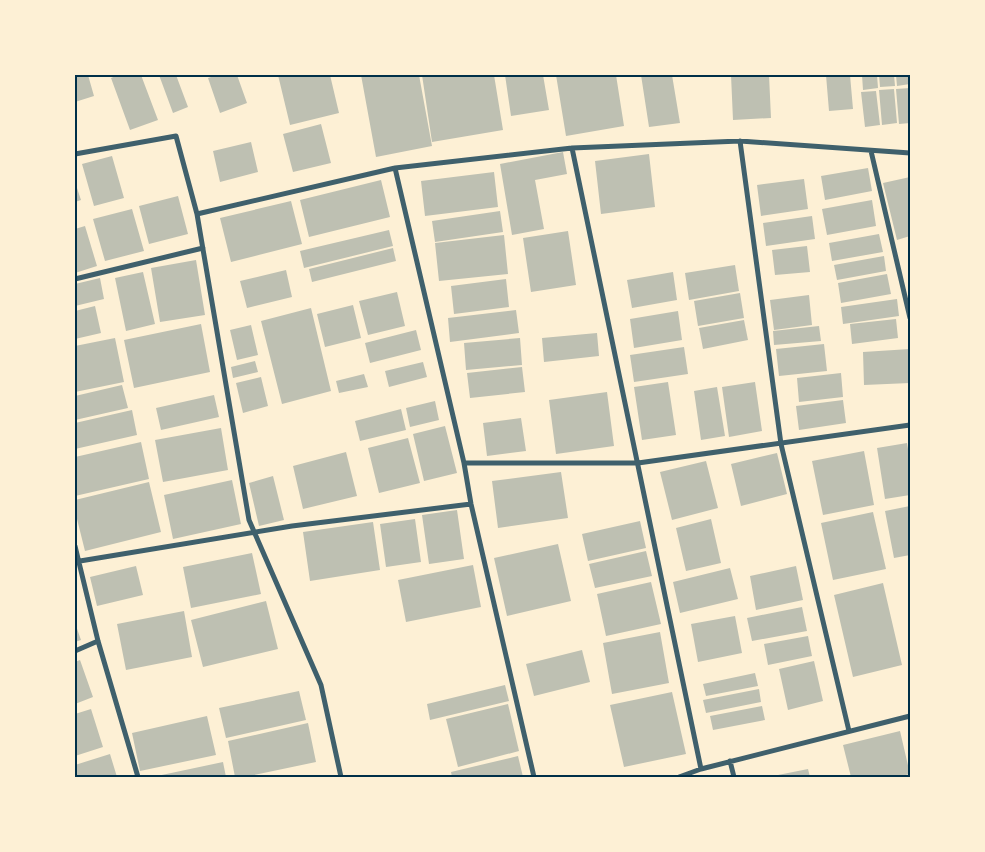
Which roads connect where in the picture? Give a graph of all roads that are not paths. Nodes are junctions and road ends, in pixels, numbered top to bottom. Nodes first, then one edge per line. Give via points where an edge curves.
1 (740, 141) junction
2 (572, 148) junction
3 (871, 151) junction
4 (910, 153) edge
5 (75, 154) edge
6 (395, 168) junction
7 (197, 214) junction
8 (203, 248) junction
9 (75, 279) edge
10 (910, 318) edge
11 (910, 425) edge
12 (781, 444) junction
13 (638, 462) junction
14 (464, 463) junction
15 (471, 504) junction
16 (255, 532) junction
17 (75, 546) edge
18 (80, 561) junction
19 (98, 641) junction
20 (75, 651) edge
21 (910, 716) edge
22 (849, 731) junction
23 (730, 761) junction
24 (701, 769) junction
25 (138, 777) edge
26 (340, 777) edge
27 (534, 777) edge
28 (679, 777) edge
29 (734, 777) edge

1 - 2 street
1 - 3 street
1 - 12 street
2 - 6 street
2 - 13 street
3 - 4 street
3 - 10 street
5 - 7 street via 176,136
6 - 7 street
6 - 14 street
7 - 8 street
8 - 9 street
8 - 16 street via 249,520
11 - 12 street
12 - 13 street
12 - 22 street
13 - 14 street
13 - 24 street
14 - 15 street
15 - 16 street
15 - 27 street
16 - 18 street
16 - 26 street via 321,685
17 - 18 street
18 - 19 street
19 - 20 street
19 - 25 street
21 - 22 street
22 - 23 street
23 - 24 street
23 - 29 street
24 - 28 street

